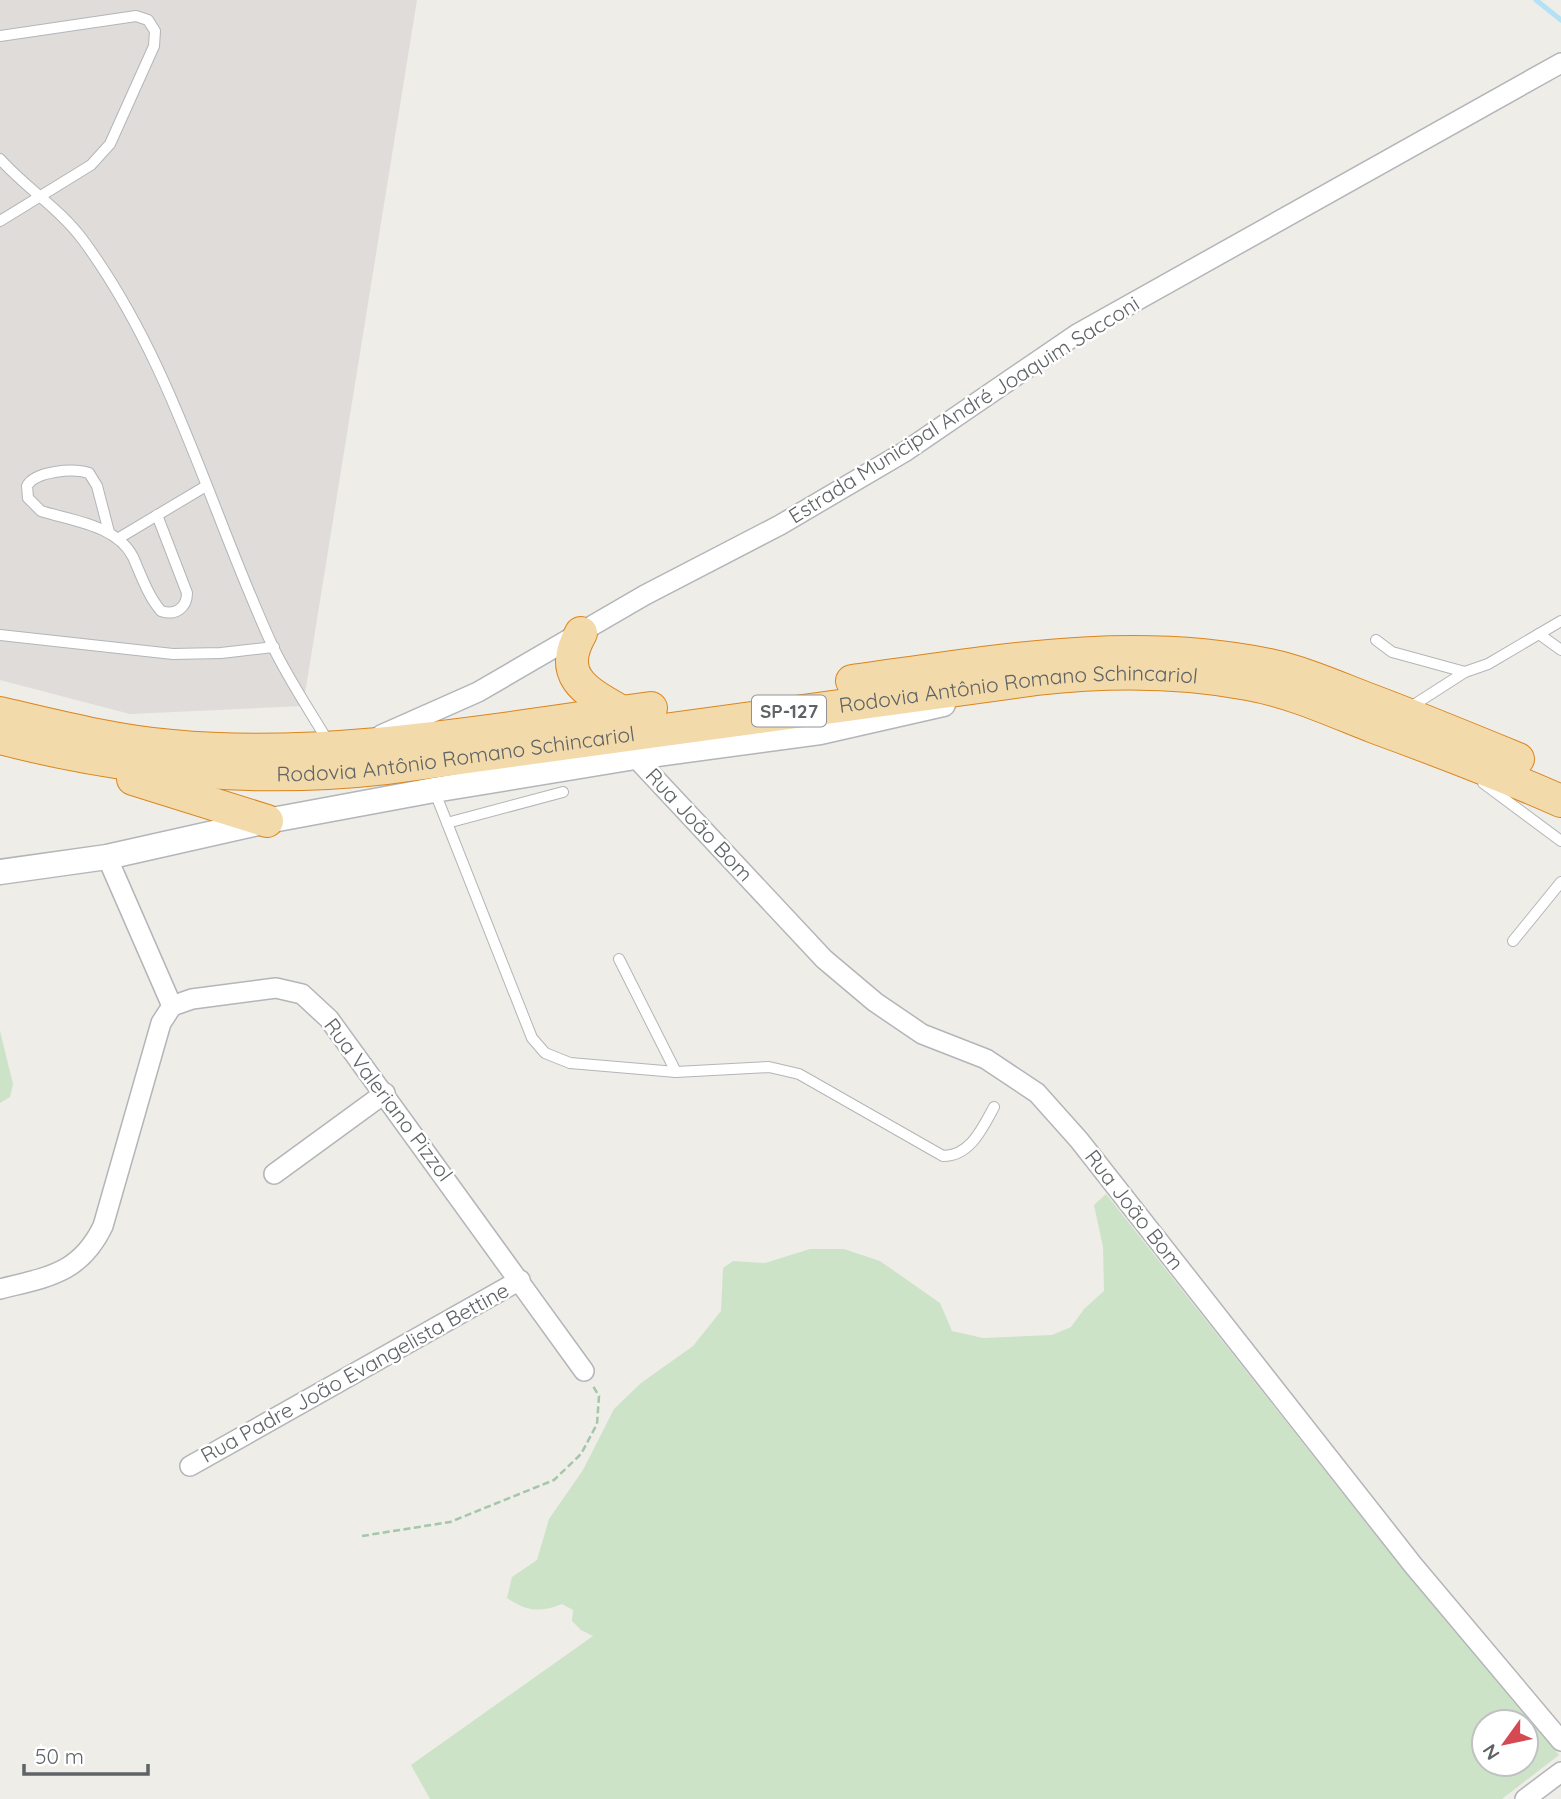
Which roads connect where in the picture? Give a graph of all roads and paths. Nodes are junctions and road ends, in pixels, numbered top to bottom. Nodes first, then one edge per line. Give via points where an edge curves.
1 (0, 36) edge
2 (1561, 63) edge
3 (0, 159) edge
4 (40, 194) junction
5 (0, 221) edge
6 (206, 486) junction
7 (157, 515) junction
8 (109, 532) junction
9 (119, 538) junction
10 (1561, 621) edge
11 (581, 633) junction
12 (1539, 634) junction
13 (0, 635) edge
14 (1376, 640) dead end
15 (274, 647) junction
16 (1561, 650) edge
17 (1465, 672) junction
18 (1037, 679) junction
19 (622, 712) junction
20 (1403, 712) junction
21 (0, 713) edge
22 (0, 738) edge
23 (346, 745) junction
24 (1437, 751) junction
25 (59, 754) junction
26 (635, 757) junction
27 (1561, 778) edge
28 (434, 790) junction
29 (563, 792) dead end
30 (1561, 802) edge
31 (267, 821) junction
32 (447, 823) junction
33 (1561, 841) edge
34 (107, 857) junction
35 (0, 872) edge
36 (1561, 883) edge
37 (1513, 941) dead end
38 (619, 959) dead end
39 (172, 1006) junction
40 (676, 1072) junction
41 (385, 1093) junction
42 (994, 1107) dead end
43 (274, 1174) dead end
44 (520, 1280) junction
45 (0, 1290) edge
46 (584, 1371) joint
47 (190, 1466) dead end
48 (362, 1535) dead end
49 (1561, 1741) edge
50 (1561, 1772) edge
51 (1525, 1799) edge

1 - 4 lane via 136,16 148,20 155,32 154,46 110,144 91,165
2 - 11 street, Estrada Municipal André Joaquim Sacconi via 1077,334 858,480
3 - 4 lane
4 - 5 lane
4 - 6 lane via 83,240 135,322 166,381
6 - 7 lane
6 - 15 lane
7 - 9 lane
7 - 9 lane via 187,593 181,610 161,611
8 - 8 lane via 41,511 28,498 30,480 89,473
8 - 9 lane
10 - 12 lane
11 - 19 highway via 571,661 573,673 582,687
11 - 23 street, Estrada Municipal André Joaquim Sacconi via 478,692
12 - 16 lane
12 - 17 lane
13 - 15 lane via 173,654
14 - 17 lane via 1392,652
15 - 23 lane
17 - 20 lane
18 - 24 highway, Rodovia Antônio Romano Schincariol / SP-127 via 1130,673 1250,684 1295,696
18 - 25 highway, Rodovia Antônio Romano Schincariol / SP-127 via 352,772 228,775
18 - 26 street via 820,732
19 - 20 highway, Rodovia Antônio Romano Schincariol / SP-127 via 1036,655 1129,651 1218,656 1273,666
19 - 23 highway, Rodovia Antônio Romano Schincariol / SP-127
20 - 27 highway, Rodovia Antônio Romano Schincariol / SP-127
21 - 23 highway, Rodovia Antônio Romano Schincariol / SP-127 via 171,746 267,750
22 - 25 highway, Rodovia Antônio Romano Schincariol / SP-127
24 - 30 highway, Rodovia Antônio Romano Schincariol / SP-127
24 - 33 lane
25 - 31 highway
26 - 28 street
26 - 49 street, Rua João Bom via 824,959 874,1002 922,1034 986,1059 1037,1093 1079,1140 1413,1565
28 - 31 street
28 - 32 lane
29 - 32 lane
31 - 34 street
32 - 40 lane via 537,1046 570,1063
34 - 35 street
34 - 39 street
36 - 37 lane
38 - 40 lane
39 - 41 street, Rua Valeriano Pizzol via 212,994 251,990 276,988 303,994 329,1018
39 - 45 street via 161,1023 94,1245 77,1264 52,1276
40 - 42 lane via 769,1067 799,1074 943,1156 958,1156 967,1149
41 - 43 street
41 - 44 street, Rua Valeriano Pizzol
44 - 46 street, Rua Valeriano Pizzol
44 - 47 street, Rua Padre João Evangelista Bettine
46 - 48 path via 599,1396 597,1424 581,1454 554,1480 450,1522
50 - 51 street

